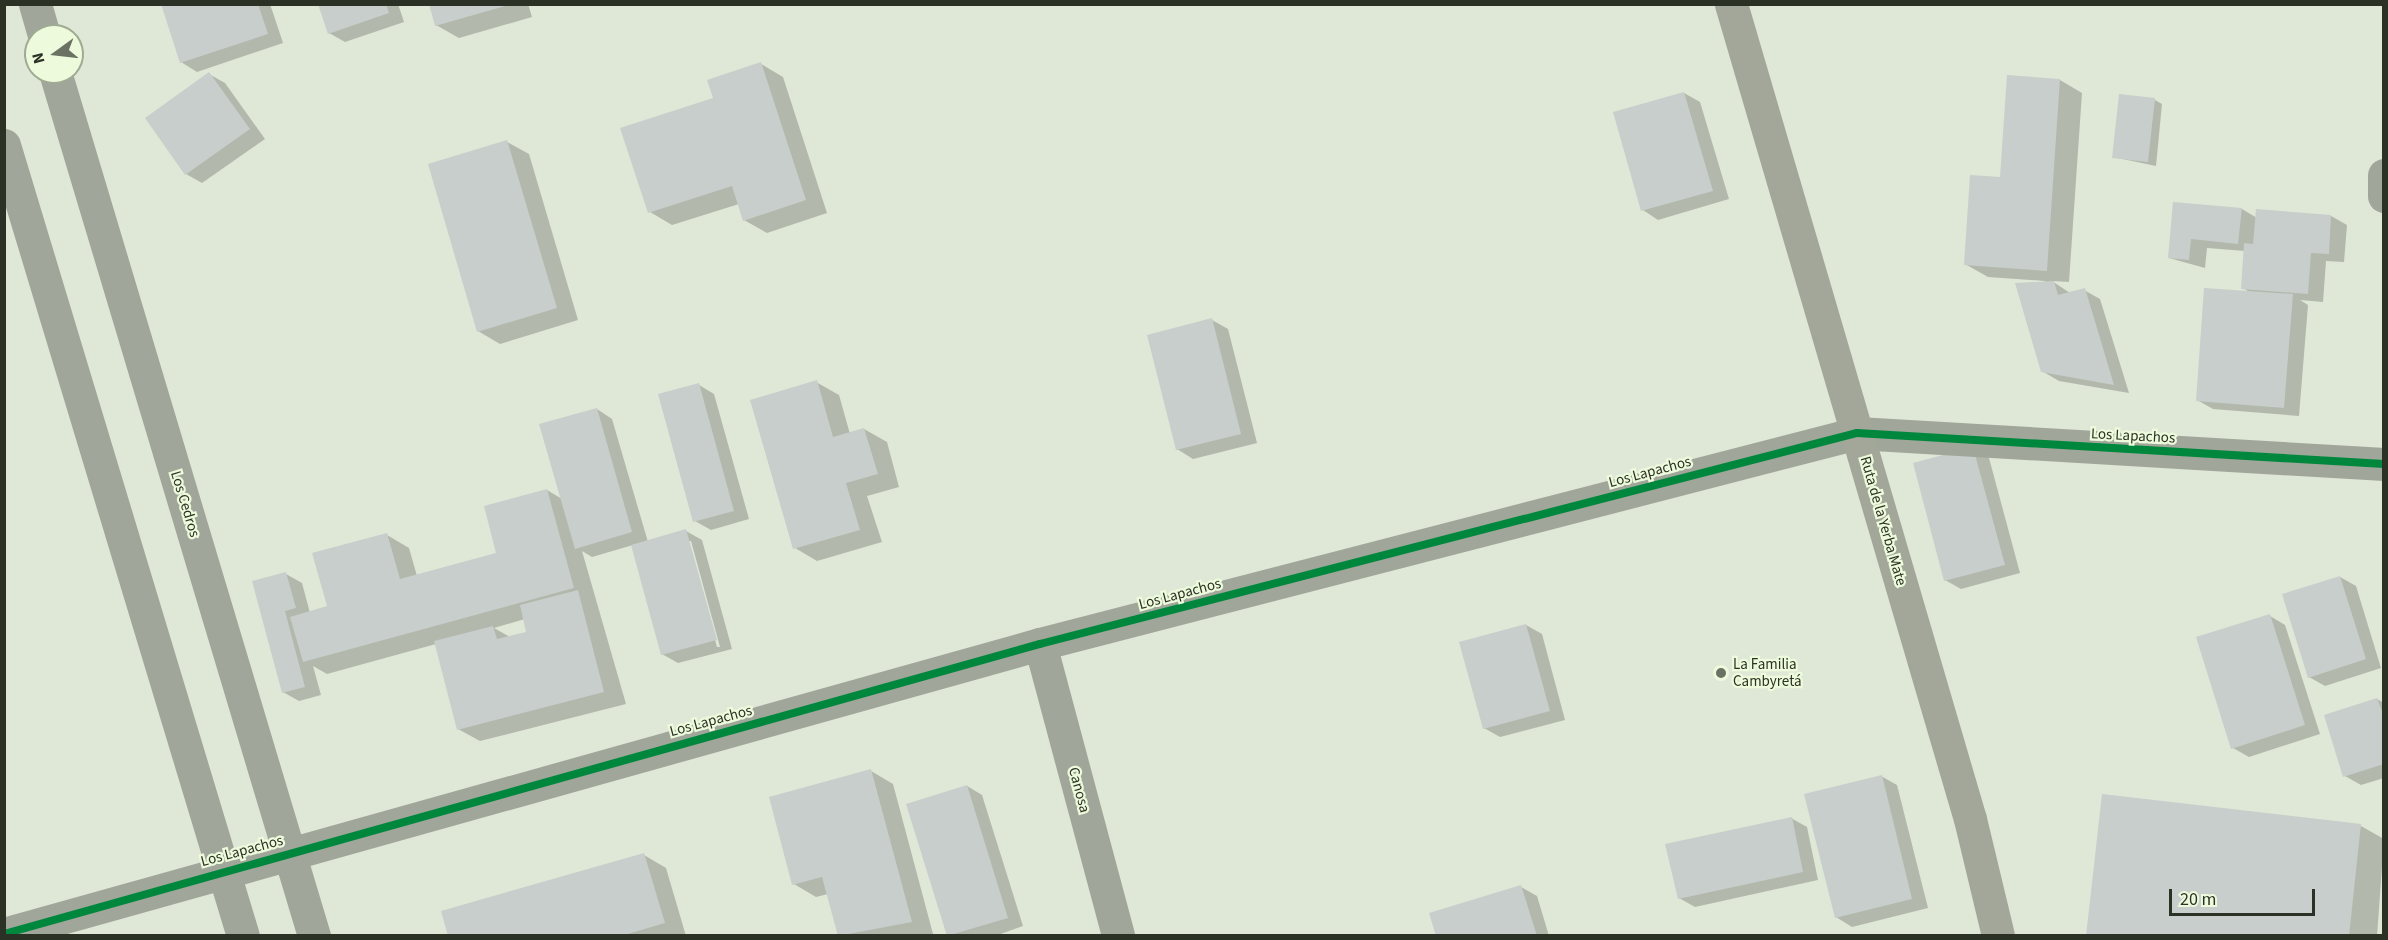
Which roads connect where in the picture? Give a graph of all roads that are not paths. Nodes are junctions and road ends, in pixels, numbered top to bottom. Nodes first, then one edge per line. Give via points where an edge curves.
1 (35, 4) edge
2 (1731, 4) edge
3 (41, 24) edge
4 (59, 84) edge
5 (4, 145) edge
6 (2384, 176) edge
7 (2384, 196) edge
8 (1857, 433) junction
9 (2384, 464) edge
10 (1040, 644) junction
11 (290, 852) junction
12 (224, 870) junction
13 (4, 934) edge
14 (243, 936) edge
15 (314, 936) edge
16 (1118, 936) edge
17 (1998, 936) edge

1 - 3 street
2 - 8 main road, Ruta de la Yerba Mate
4 - 11 street, Los Cedros
5 - 12 street
6 - 7 street
8 - 9 street, Los Lapachos
8 - 10 street, Los Lapachos
8 - 17 main road, Ruta de la Yerba Mate via 1971,819
10 - 11 street, Los Lapachos
10 - 16 street, Canosa
11 - 12 street, Los Lapachos
11 - 15 street, Los Cedros
12 - 13 street, Los Lapachos
12 - 14 street

